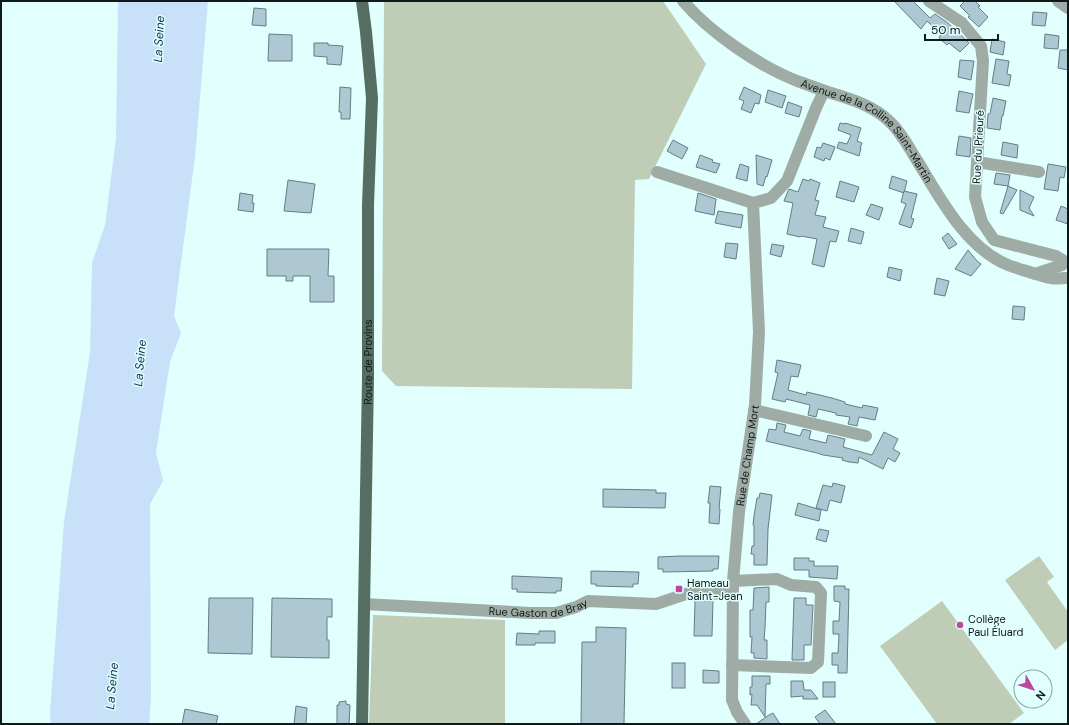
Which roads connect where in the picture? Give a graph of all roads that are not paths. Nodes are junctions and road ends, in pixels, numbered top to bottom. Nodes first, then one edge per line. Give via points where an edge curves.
1 (362, 1) edge
2 (683, 1) edge
3 (929, 1) edge
4 (1058, 1) edge
5 (1068, 8) edge
6 (824, 91) junction
7 (977, 162) junction
8 (657, 172) dead end
9 (1039, 172) dead end
10 (753, 203) junction
11 (1065, 261) edge
12 (1035, 274) junction
13 (1068, 279) edge
14 (754, 410) junction
15 (866, 436) dead end
16 (733, 581) junction
17 (733, 594) junction
18 (364, 604) junction
19 (732, 665) junction
20 (362, 724) edge
21 (745, 724) edge

1 - 18 main road, Route de Provins via 372,98 368,205
2 - 6 street, Avenue de la Colline Saint-Martin via 712,29 753,58 776,72
3 - 7 street, Rue du Prieuré via 962,23 981,46 984,61
4 - 5 street
6 - 10 street via 787,181 771,198
6 - 12 street, Avenue de la Colline Saint-Martin via 867,105 881,114 902,135 948,211 962,229 990,255 1007,265
7 - 9 street
7 - 11 street, Rue du Prieuré via 975,197 982,222 994,240 1056,256
8 - 10 street
10 - 14 street, Rue de Champ Mort via 759,332
11 - 12 street
11 - 13 street via 1063,273
12 - 13 street, Avenue de la Colline Saint-Martin
14 - 15 street
14 - 16 street, Rue de Champ Mort via 739,512
16 - 17 street, Rue de Champ Mort
16 - 19 street via 777,579 791,585 816,587 821,593 818,662 811,668
17 - 18 street, Rue Gaston de Bray via 689,593 656,604 588,601 556,614
17 - 19 street, Rue de Champ Mort
18 - 20 main road, Route de Provins
19 - 21 street, Rue de Champ Mort via 732,700

